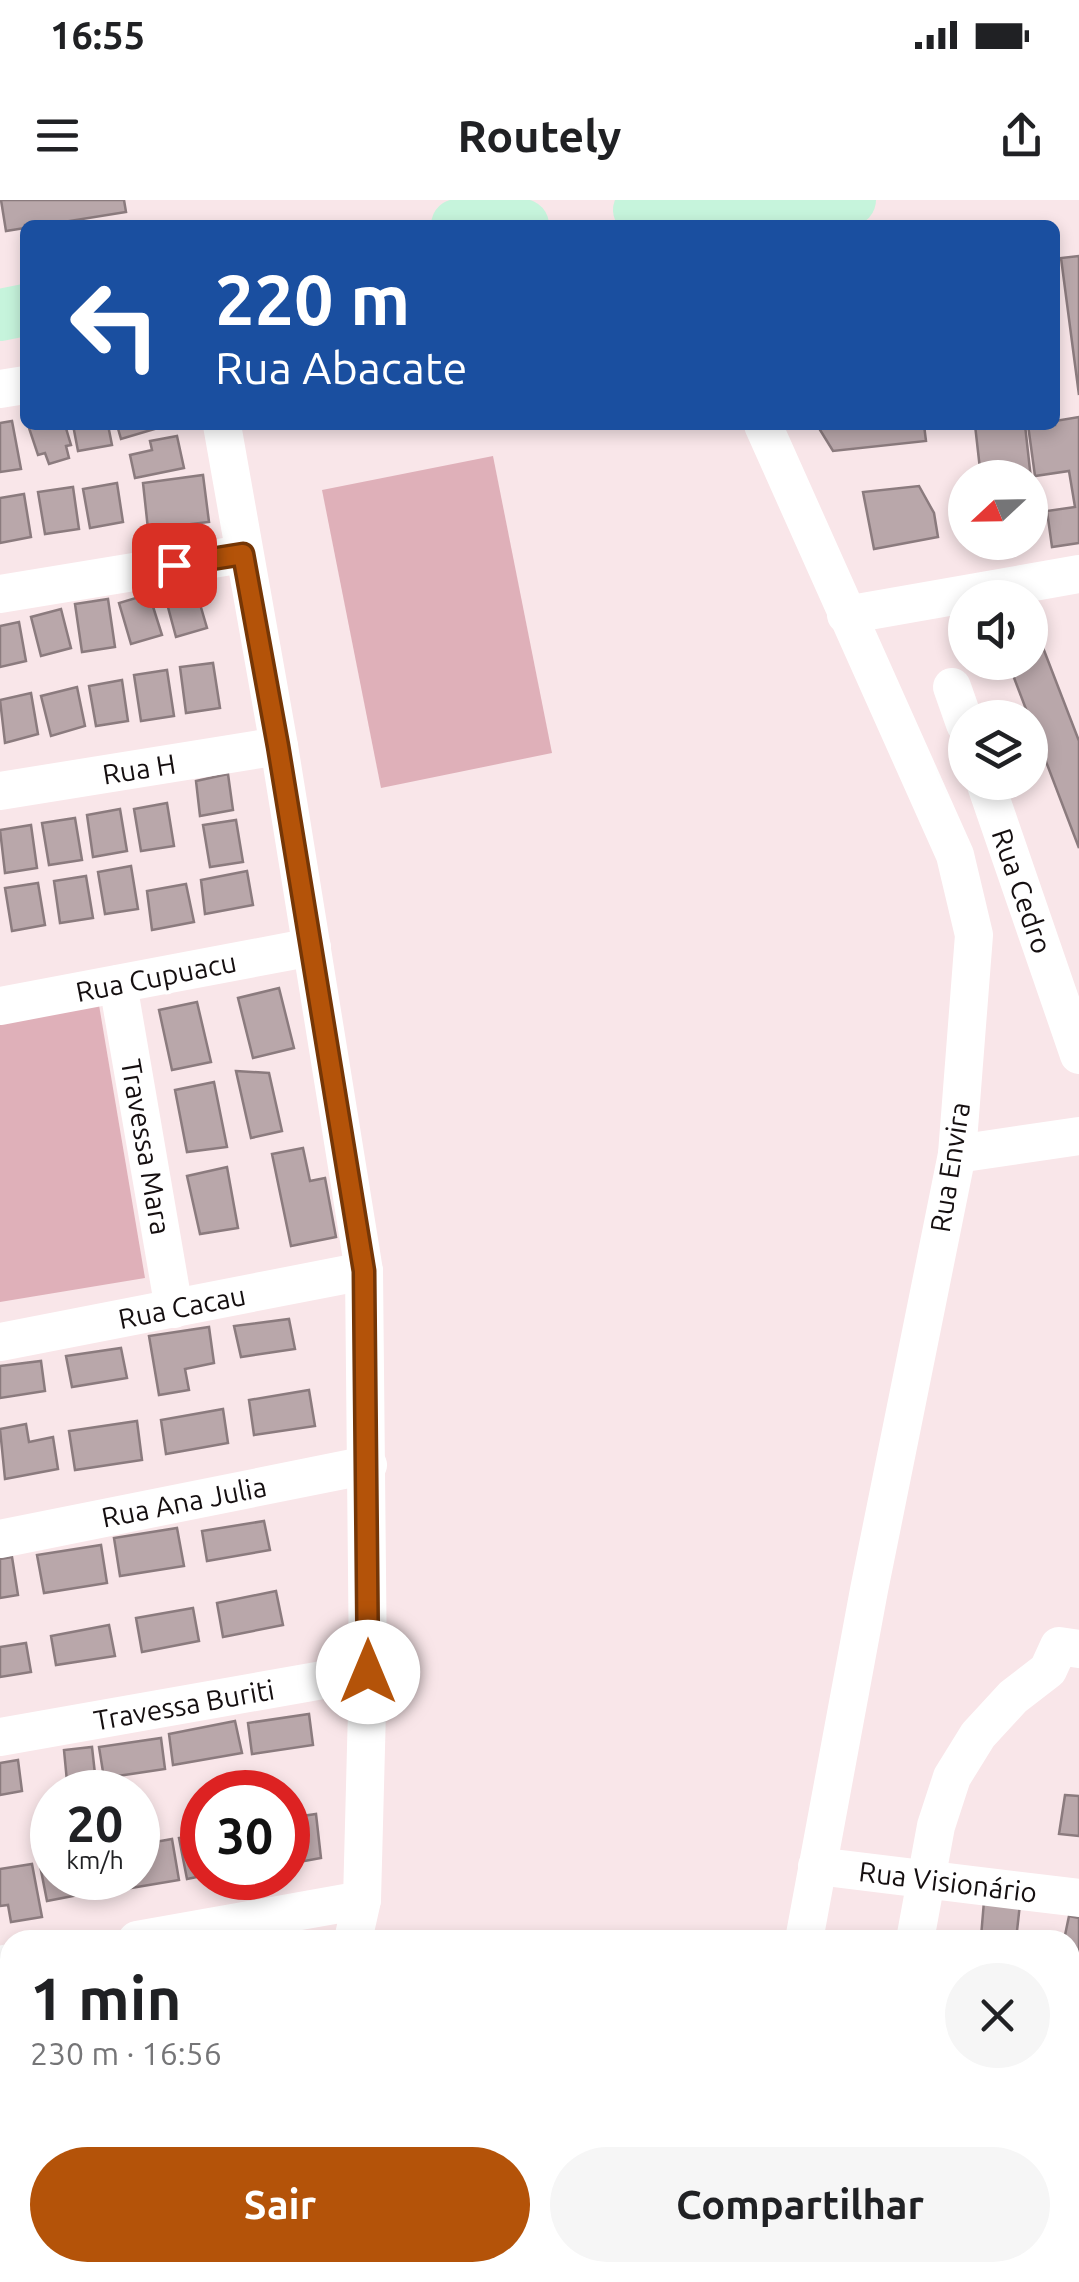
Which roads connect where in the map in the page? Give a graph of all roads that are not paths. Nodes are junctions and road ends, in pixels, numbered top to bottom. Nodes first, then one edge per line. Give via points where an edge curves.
1 (850, 200) edge
2 (840, 201) edge
3 (530, 213) edge
4 (647, 214) edge
5 (486, 220) edge
6 (803, 220) edge
7 (223, 430) edge
8 (765, 430) edge
9 (243, 554) junction
10 (1079, 574) edge
11 (0, 594) edge
12 (846, 615) junction
13 (952, 688) dead end
14 (956, 700) edge
15 (278, 746) junction
16 (0, 792) edge
17 (991, 800) edge
18 (312, 947) junction
19 (118, 984) junction
20 (0, 1006) edge
21 (1079, 1056) edge
22 (1079, 1136) edge
23 (957, 1154) junction
24 (364, 1271) junction
25 (174, 1310) junction
26 (0, 1342) edge
27 (368, 1465) junction
28 (0, 1539) edge
29 (1079, 1649) edge
30 (368, 1672) junction
31 (0, 1737) edge
32 (817, 1866) junction
33 (924, 1880) junction
34 (1079, 1898) edge
35 (362, 1900) junction
36 (193, 1930) edge
37 (355, 1930) edge
38 (806, 1930) edge
39 (916, 1930) edge

1 - 2 street
2 - 4 street
2 - 6 street
3 - 5 street
7 - 9 street
8 - 12 street, Rua Envira
9 - 11 street
9 - 15 street
10 - 12 street
12 - 23 street, Rua Envira via 955,856 974,935
13 - 14 street
15 - 16 street, Rua H
15 - 18 street
17 - 21 street, Rua Cedro
18 - 19 street, Rua Cupuacu
18 - 24 street
19 - 20 street, Rua Cupuacu
19 - 25 street, Travessa Mara
22 - 23 street
23 - 32 street, Rua Envira
24 - 25 street, Rua Cacau
24 - 27 street
25 - 26 street, Rua Cacau
27 - 28 street, Rua Ana Julia
27 - 30 street
29 - 33 street via 1059,1646 1048,1670 978,1735 952,1777
30 - 31 street, Travessa Buriti
30 - 35 street
32 - 33 street, Rua Visionário
32 - 38 street, Rua Envira
33 - 34 street, Rua Visionário
33 - 39 street
35 - 36 street
35 - 37 street

